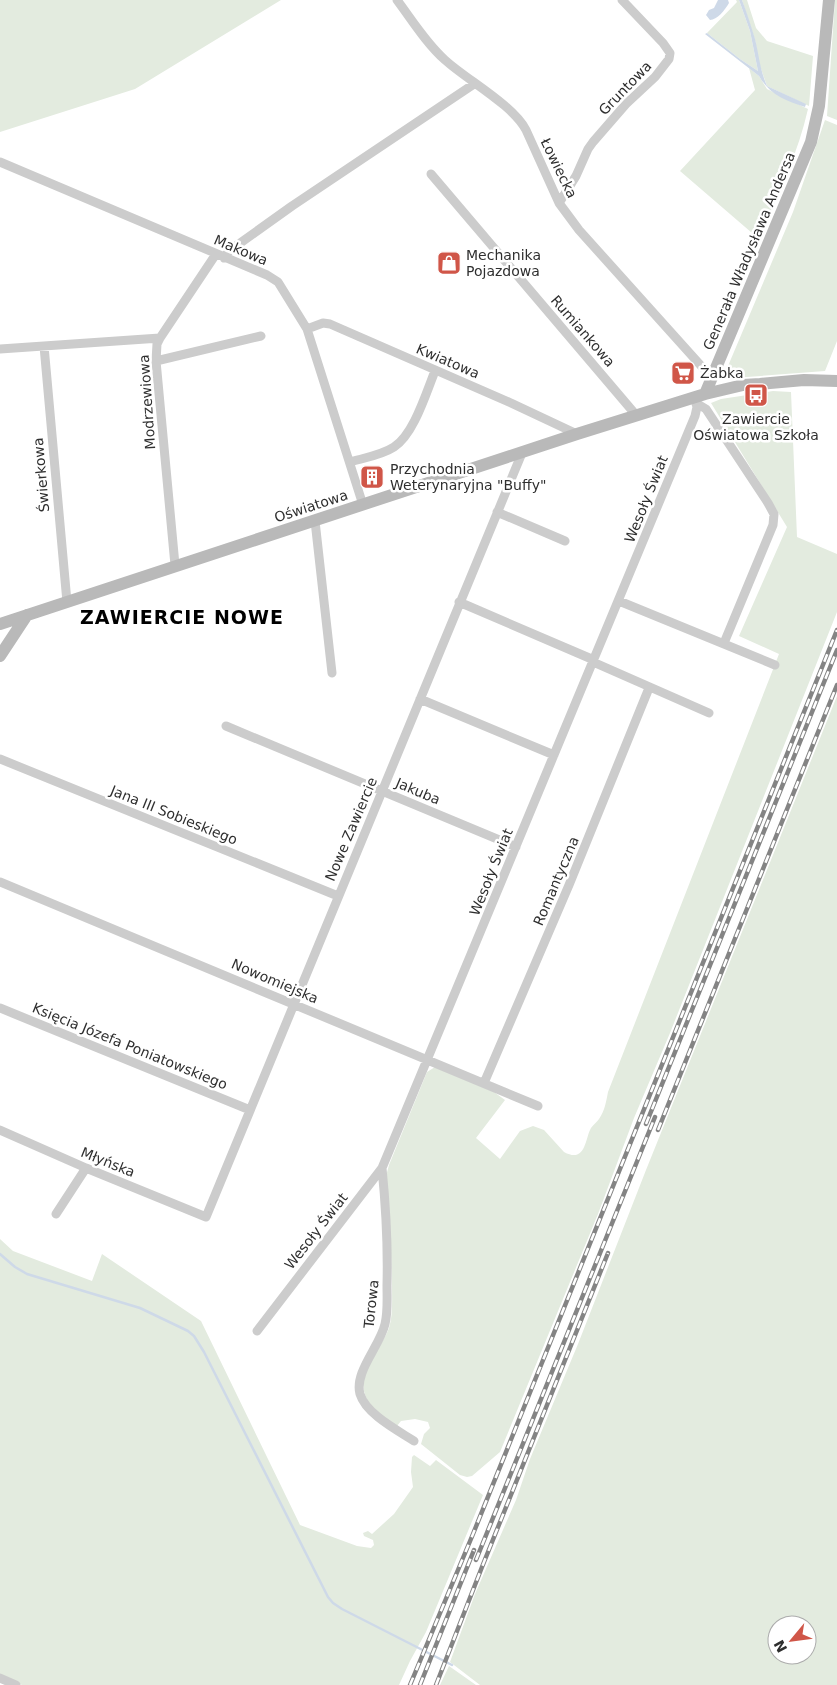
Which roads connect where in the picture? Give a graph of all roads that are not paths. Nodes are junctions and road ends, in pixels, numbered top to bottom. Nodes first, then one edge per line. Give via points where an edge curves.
1 (396, 0) edge
2 (622, 0) edge
3 (829, 0) edge
4 (474, 84) junction
5 (0, 162) edge
6 (431, 174) dead end
7 (559, 202) junction
8 (220, 256) junction
9 (307, 329) junction
10 (261, 336) dead end
11 (160, 338) junction
12 (44, 346) junction
13 (0, 349) edge
14 (156, 361) junction
15 (434, 371) junction
16 (712, 378) junction
17 (837, 381) edge
18 (698, 398) junction
19 (636, 415) junction
20 (577, 434) junction
21 (522, 453) junction
22 (350, 462) junction
23 (363, 505) junction
24 (497, 512) junction
25 (315, 521) junction
26 (565, 541) dead end
27 (176, 565) junction
28 (619, 601) junction
29 (67, 602) junction
30 (459, 602) junction
31 (27, 615) junction
32 (0, 624) edge
33 (724, 644) junction
34 (0, 656) edge
35 (594, 661) junction
36 (775, 665) dead end
37 (332, 673) dead end
38 (649, 688) junction
39 (420, 699) junction
40 (709, 714) dead end
41 (226, 726) dead end
42 (554, 755) junction
43 (0, 759) edge
44 (382, 790) junction
45 (516, 847) junction
46 (0, 882) edge
47 (338, 896) junction
48 (294, 1004) junction
49 (0, 1008) edge
50 (427, 1060) junction
51 (484, 1083) junction
52 (538, 1106) dead end
53 (250, 1110) junction
54 (0, 1130) edge
55 (86, 1168) junction
56 (382, 1168) junction
57 (56, 1214) dead end
58 (206, 1216) joint
59 (257, 1330) dead end
60 (414, 1441) dead end
61 (0, 1678) edge
62 (16, 1685) edge

1 - 4 street, Łowiecka via 435,50
2 - 7 street, Gruntowa via 663,42 670,53 669,59 593,142
3 - 16 street, Generała Władysława Andersa via 818,113 807,153
4 - 7 street, Łowiecka via 523,124
4 - 8 street, Modrzewiowa
5 - 8 street, Makowa
6 - 19 street, Rumiankowa
7 - 16 street, Łowiecka via 586,237
8 - 9 street, Makowa via 274,279
8 - 11 street, Modrzewiowa
9 - 15 street, Kwiatowa via 330,324
9 - 22 street, Makowa
10 - 14 street
11 - 12 street
11 - 14 street, Modrzewiowa
12 - 13 street
12 - 29 street, Świerkowa
14 - 27 street, Modrzewiowa
15 - 20 street, Kwiatowa
15 - 22 street via 411,428 401,441 390,449
16 - 18 street, Generała Władysława Andersa
17 - 18 street, Oświatowa via 743,385
18 - 19 street, Oświatowa
18 - 28 street, Wesoły Świat via 696,416
18 - 33 street via 774,514 773,525
19 - 20 street, Oświatowa
20 - 21 street, Oświatowa
21 - 23 street, Oświatowa
21 - 24 street, Nowe Zawiercie
22 - 23 street, Makowa
23 - 25 street, Oświatowa
24 - 26 street
24 - 30 street, Nowe Zawiercie
25 - 27 street, Oświatowa
25 - 37 street
27 - 29 street, Oświatowa
28 - 33 street
28 - 35 street, Wesoły Świat
29 - 31 street, Oświatowa
30 - 35 street
30 - 39 street, Nowe Zawiercie
31 - 32 street, Oświatowa
31 - 34 street
33 - 36 street
35 - 38 street
35 - 42 street, Wesoły Świat
38 - 40 street
38 - 51 street, Romantyczna
39 - 42 street
39 - 44 street, Nowe Zawiercie
41 - 44 street, Jakuba
42 - 45 street, Wesoły Świat
43 - 47 street, Jana III Sobieskiego
44 - 45 street, Jakuba
44 - 47 street, Nowe Zawiercie
45 - 50 street, Wesoły Świat
46 - 48 street, Nowomiejska
47 - 48 street, Nowe Zawiercie
48 - 50 street, Nowomiejska
48 - 53 street, Nowe Zawiercie
49 - 53 street, Księcia Józefa Poniatowskiego
50 - 51 street, Nowomiejska
50 - 56 street, Wesoły Świat
51 - 52 street, Nowomiejska
53 - 58 street, Nowe Zawiercie
54 - 55 street, Młyńska
55 - 57 street
55 - 58 street, Młyńska
56 - 59 street, Wesoły Świat
56 - 60 street, Torowa via 388,1244 385,1324 360,1377 359,1387 370,1410
61 - 62 street

